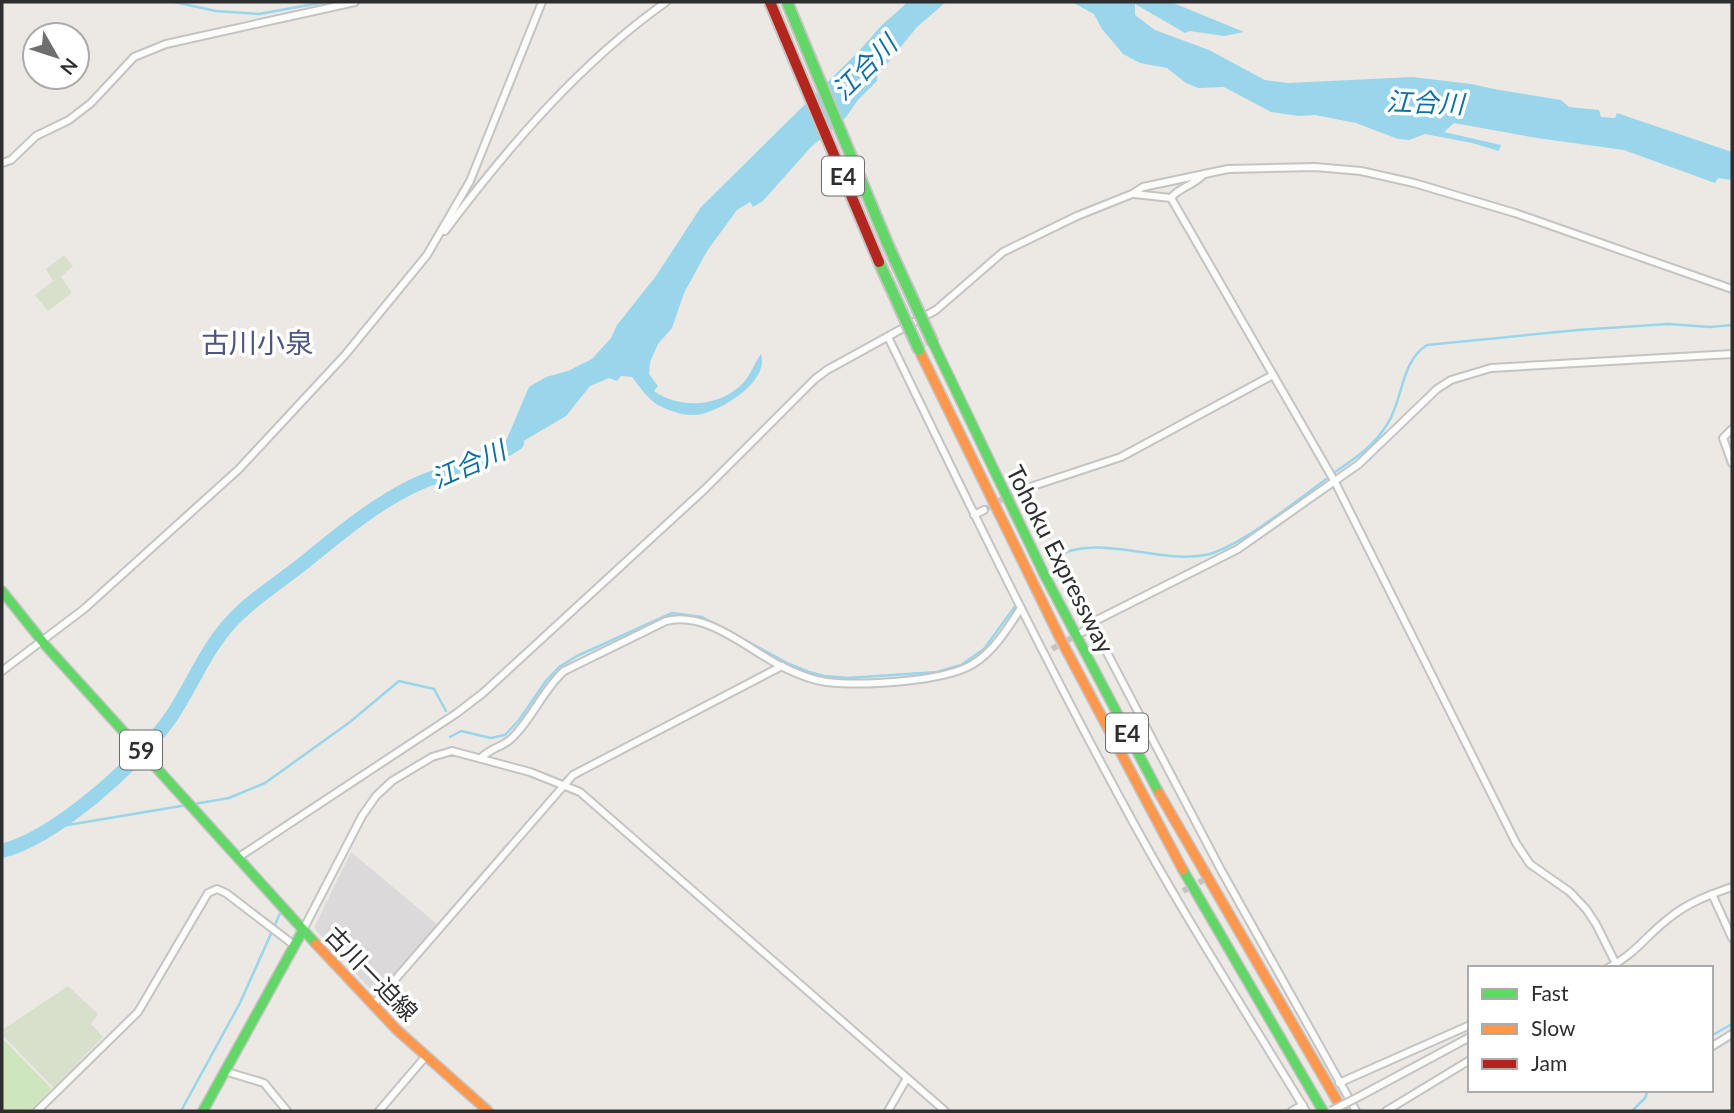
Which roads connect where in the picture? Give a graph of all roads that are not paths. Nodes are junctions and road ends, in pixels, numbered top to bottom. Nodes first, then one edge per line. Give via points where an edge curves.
1 (355, 2) edge
2 (542, 2) edge
3 (666, 2) edge
4 (770, 2) edge
5 (788, 2) edge
6 (2, 163) edge
7 (1204, 174) junction
8 (1132, 194) junction
9 (1171, 198) junction
10 (427, 255) junction
11 (1732, 289) edge
12 (888, 337) junction
13 (1732, 354) edge
14 (1273, 375) junction
15 (1732, 429) edge
16 (1732, 463) edge
17 (1335, 482) junction
18 (1015, 492) tunnel mouth
19 (984, 510) tunnel mouth
20 (974, 515) junction
21 (2, 591) edge
22 (1021, 608) junction
23 (1093, 626) junction
24 (1082, 632) tunnel mouth
25 (44, 643) junction
26 (1052, 649) tunnel mouth
27 (1045, 653) junction
28 (782, 666) junction
29 (2, 671) edge
30 (481, 758) junction
31 (563, 785) junction
32 (238, 855) junction
33 (1221, 870) junction
34 (1213, 875) tunnel mouth
35 (1732, 887) edge
36 (1183, 891) tunnel mouth
37 (1712, 894) junction
38 (1175, 896) junction
39 (303, 930) junction
40 (1732, 938) edge
41 (294, 945) junction
42 (1617, 966) edge
43 (373, 1005) junction
44 (1468, 1026) edge
45 (1732, 1034) edge
46 (1468, 1038) edge
47 (1713, 1046) edge
48 (426, 1056) junction
49 (1468, 1061) edge
50 (224, 1071) junction
51 (908, 1078) junction
52 (1339, 1083) junction
53 (1305, 1108) edge
54 (37, 1111) edge
55 (203, 1111) edge
56 (287, 1111) edge
57 (379, 1111) edge
58 (488, 1111) edge
59 (888, 1111) edge
60 (945, 1111) edge
61 (1292, 1111) edge
62 (1323, 1111) edge
63 (1331, 1111) edge
64 (1343, 1111) edge
65 (1356, 1111) edge
66 (1386, 1111) edge

1 - 6 street via 145,52 124,65 92,103 36,136
2 - 10 street via 470,181
3 - 10 street via 543,113 484,179
4 - 62 main road, Tohoku Expressway / E4, bridge via 874,252 1039,599 1248,987
5 - 64 main road, Tohoku Expressway / E4, bridge via 888,245 1016,519 1215,894
7 - 8 street via 1143,187
7 - 9 street
7 - 11 street via 1315,167 1361,171 1515,213
8 - 9 street
8 - 12 street via 1003,252 936,310
9 - 14 street
10 - 25 street via 345,355 239,469
12 - 20 street
12 - 32 street via 815,379 695,498 483,693
13 - 17 street via 1470,373 1445,383 1377,449
14 - 17 street
14 - 18 street via 1121,457
15 - 16 street via 1723,438
17 - 23 street via 1238,549 1091,623
17 - 42 street via 1516,843 1530,864 1586,909
19 - 20 street
20 - 22 street
21 - 25 main road, 59
22 - 27 street
22 - 28 street via 986,654 951,674 847,684 812,679
23 - 24 street
23 - 33 street
25 - 29 street
25 - 32 main road, 59
26 - 27 street
27 - 38 street
28 - 30 street via 698,620 666,621 564,671 510,740
28 - 31 street via 581,770
30 - 31 street
30 - 39 street via 444,752 392,781 376,796
31 - 43 street
31 - 51 street via 580,792
32 - 39 main road, 古川一迫線 / 59
33 - 34 street
33 - 52 street
35 - 37 street
36 - 38 street
37 - 40 street
37 - 42 street via 1667,920
38 - 53 street
39 - 41 main road
39 - 43 main road, 古川一迫線 / 59
41 - 50 main road
41 - 54 street via 226,893 217,889 208,893 138,1012
43 - 48 main road, 古川一迫線 / 59
44 - 52 street
45 - 47 street
46 - 63 street, bridge
48 - 57 street
48 - 58 main road, 古川一迫線 / 59
49 - 66 street
50 - 55 main road
50 - 56 street via 264,1083
51 - 59 street
51 - 60 street
52 - 65 street
53 - 61 street

